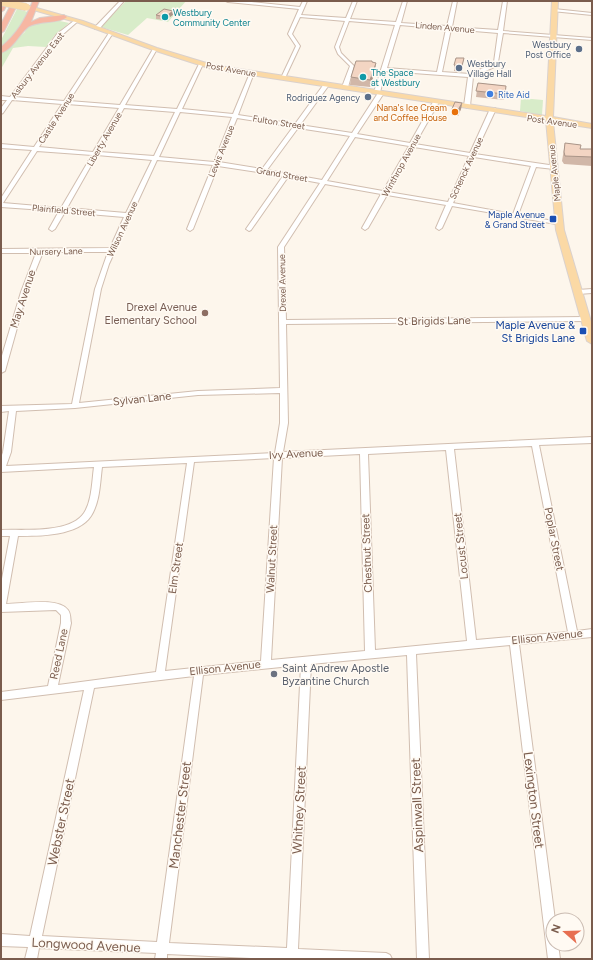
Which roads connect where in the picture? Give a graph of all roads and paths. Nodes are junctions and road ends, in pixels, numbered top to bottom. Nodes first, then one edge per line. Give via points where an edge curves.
1 (5, 1) edge
2 (16, 1) edge
3 (36, 1) edge
4 (122, 1) edge
5 (228, 1) edge
6 (305, 1) edge
7 (355, 1) edge
8 (405, 1) edge
9 (455, 1) edge
10 (505, 1) edge
11 (555, 1) edge
12 (1, 2) edge
13 (255, 2) edge
14 (34, 8) junction
15 (302, 8) junction
16 (1, 10) edge
17 (554, 10) junction
18 (592, 14) edge
19 (298, 16) junction
20 (64, 17) junction
21 (348, 20) junction
22 (75, 21) junction
23 (398, 23) junction
24 (26, 26) junction
25 (449, 27) junction
26 (97, 28) junction
27 (1, 31) edge
28 (501, 32) junction
29 (112, 33) junction
30 (553, 36) junction
31 (592, 39) edge
32 (156, 49) junction
33 (1, 52) edge
34 (202, 64) junction
35 (384, 69) junction
36 (252, 73) junction
37 (439, 73) junction
38 (471, 76) junction
39 (283, 78) junction
40 (326, 84) junction
41 (345, 87) junction
42 (379, 93) junction
43 (1, 98) edge
44 (10, 99) junction
45 (436, 102) junction
46 (66, 103) junction
47 (467, 106) junction
48 (122, 107) junction
49 (492, 110) junction
50 (179, 111) junction
51 (1, 112) edge
52 (235, 116) junction
53 (550, 119) junction
54 (296, 125) junction
55 (591, 126) edge
56 (354, 135) junction
57 (412, 144) junction
58 (1, 146) edge
59 (36, 149) junction
60 (95, 154) junction
61 (472, 154) junction
62 (156, 158) junction
63 (216, 163) junction
64 (534, 165) junction
65 (554, 167) junction
66 (263, 171) junction
67 (287, 175) junction
68 (323, 182) junction
69 (385, 193) junction
70 (1, 202) edge
71 (449, 204) junction
72 (1, 205) edge
73 (63, 210) junction
74 (128, 215) junction
75 (515, 216) junction
76 (560, 224) junction
77 (365, 228) dead end
78 (439, 228) dead end
79 (52, 229) dead end
80 (190, 229) dead end
81 (249, 229) dead end
82 (111, 250) junction
83 (1, 251) edge
84 (40, 251) junction
85 (592, 291) edge
86 (578, 292) junction
87 (586, 319) junction
88 (282, 322) junction
89 (592, 339) edge
90 (1, 372) edge
91 (283, 390) junction
92 (74, 406) junction
93 (13, 408) junction
94 (1, 409) edge
95 (592, 440) edge
96 (535, 443) junction
97 (450, 447) junction
98 (364, 451) junction
99 (279, 455) junction
100 (191, 459) junction
101 (99, 464) junction
102 (1, 468) edge
103 (15, 532) junction
104 (1, 533) edge
105 (1, 608) edge
106 (592, 632) edge
107 (573, 634) junction
108 (514, 640) junction
109 (472, 644) junction
110 (411, 650) junction
111 (370, 654) junction
112 (306, 660) junction
113 (266, 664) junction
114 (199, 671) junction
115 (160, 676) junction
116 (90, 685) junction
117 (52, 690) junction
118 (1, 696) edge
119 (1, 940) edge
120 (35, 942) junction
121 (162, 954) edge
122 (292, 957) edge
123 (31, 959) edge
124 (386, 959) edge
125 (423, 959) edge
126 (554, 959) edge

1 - 16 highway
2 - 27 highway
3 - 14 highway
4 - 26 street
5 - 13 street
6 - 15 street
7 - 21 street
8 - 23 street, Drexel Avenue
9 - 25 street
10 - 28 street
11 - 17 main road, Maple Avenue
12 - 14 main road, Post Avenue, bridge
13 - 15 street
14 - 20 main road, Post Avenue
14 - 24 highway
15 - 19 street
17 - 18 street
17 - 30 main road, Maple Avenue
19 - 21 street, Linden Avenue
19 - 39 street via 290,34 298,46
20 - 22 main road, Post Avenue
20 - 24 highway via 40,20
21 - 23 street, Linden Avenue
21 - 41 street via 337,48 339,54 349,60 352,66
22 - 26 main road, Post Avenue
22 - 44 street, Asbury Avenue East via 59,35
23 - 25 street, Linden Avenue
23 - 35 street, Drexel Avenue
24 - 33 highway
25 - 28 street, Linden Avenue
25 - 37 street
26 - 29 main road, Post Avenue
28 - 30 street, Linden Avenue
28 - 38 street via 496,62
29 - 32 main road, Post Avenue
29 - 46 street, Castle Avenue
30 - 31 street, Linden Avenue
30 - 53 main road, Maple Avenue
32 - 34 main road, Post Avenue
32 - 48 street, Liberty Avenue
34 - 36 main road, Post Avenue
34 - 50 street, Wilson Avenue
35 - 37 street
35 - 42 street, Drexel Avenue
36 - 39 main road, Post Avenue
36 - 52 street, Lewis Avenue
37 - 38 street
38 - 47 street
39 - 40 main road, Post Avenue
40 - 41 main road, Post Avenue
40 - 54 street
41 - 42 main road, Post Avenue
42 - 45 main road, Post Avenue
42 - 56 street, Drexel Avenue
43 - 44 street, Fulton Street
44 - 46 street, Fulton Street
44 - 51 street, Asbury Avenue East
45 - 47 main road, Post Avenue
45 - 57 street, Winthrop Avenue
46 - 48 street, Fulton Street
46 - 59 street, Castle Avenue
47 - 49 main road, Post Avenue
48 - 50 street, Fulton Street
48 - 60 street, Liberty Avenue
49 - 53 main road, Post Avenue
49 - 61 street, Schenck Avenue
50 - 52 street, Fulton Street
50 - 62 street, Wilson Avenue
52 - 54 street, Fulton Street
52 - 63 street, Lewis Avenue
53 - 55 main road, Post Avenue
53 - 65 main road, Maple Avenue
54 - 56 street, Fulton Street
54 - 66 street
56 - 57 street, Fulton Street
56 - 68 street, Drexel Avenue
57 - 61 street, Fulton Street
57 - 69 street, Winthrop Avenue
58 - 59 street, Grand Street
59 - 60 street, Grand Street
59 - 70 street, Castle Avenue
60 - 62 street, Grand Street
60 - 73 street, Liberty Avenue
61 - 64 street, Fulton Street
61 - 71 street, Schenck Avenue
62 - 63 street, Grand Street
62 - 74 street, Wilson Avenue
63 - 66 street, Grand Street
63 - 80 street, Lewis Avenue
64 - 65 street, Fulton Street
64 - 75 street
65 - 76 main road, Maple Avenue
66 - 67 street, Grand Street
67 - 68 street, Grand Street
67 - 81 street
68 - 69 street, Grand Street
68 - 88 street, Drexel Avenue via 281,247
69 - 71 street, Grand Street
69 - 77 street, Winthrop Avenue
71 - 75 street, Grand Street
71 - 78 street, Schenck Avenue
72 - 73 street, Plainfield Street
73 - 74 street, Plainfield Street
73 - 79 street, Liberty Avenue
74 - 82 street, Wilson Avenue
75 - 76 street, Grand Street
76 - 86 main road, Maple Avenue
82 - 84 street, Nursery Lane
82 - 92 street, Wilson Avenue via 98,289
83 - 84 street, Nursery Lane
84 - 90 street, May Avenue via 24,292
85 - 86 street
86 - 87 main road, Maple Avenue
87 - 88 street, St Brigids Lane
87 - 89 main road, Maple Avenue
88 - 91 street, Drexel Avenue
91 - 92 street, Sylvan Lane via 198,393
91 - 99 street, Drexel Avenue via 284,423
92 - 93 street, Sylvan Lane
93 - 94 street, Sylvan Lane
93 - 102 street via 7,452
95 - 96 street, Ivy Avenue
96 - 97 street, Ivy Avenue
96 - 107 street, Poplar Street
97 - 98 street, Ivy Avenue
97 - 109 street, Locust Street
98 - 99 street, Ivy Avenue
98 - 111 street, Chestnut Street
99 - 100 street, Ivy Avenue
99 - 113 street, Walnut Street
100 - 101 street, Ivy Avenue
100 - 115 street, Elm Street
101 - 102 street, Ivy Avenue
101 - 103 street via 90,509 82,521 66,529
103 - 104 street
103 - 105 street
105 - 117 street, Reed Lane via 49,606 58,607 65,613 66,623
106 - 107 street, Ellison Avenue
107 - 108 street, Ellison Avenue
108 - 109 street, Ellison Avenue
108 - 126 street, Lexington Street
109 - 110 street, Ellison Avenue
110 - 111 street, Ellison Avenue
110 - 125 street, Aspinwall Street
111 - 112 street, Ellison Avenue
112 - 113 street, Ellison Avenue
112 - 122 street, Whitney Street
113 - 114 street, Ellison Avenue
114 - 115 street, Ellison Avenue
114 - 121 street, Manchester Street
115 - 116 street, Ellison Avenue
116 - 117 street, Ellison Avenue
116 - 120 street, Webster Street
117 - 118 street, Ellison Avenue
119 - 120 street, Longwood Avenue
120 - 121 street, Longwood Avenue
120 - 123 street, Webster Street
121 - 122 street, Longwood Avenue
122 - 124 street, Longwood Avenue

